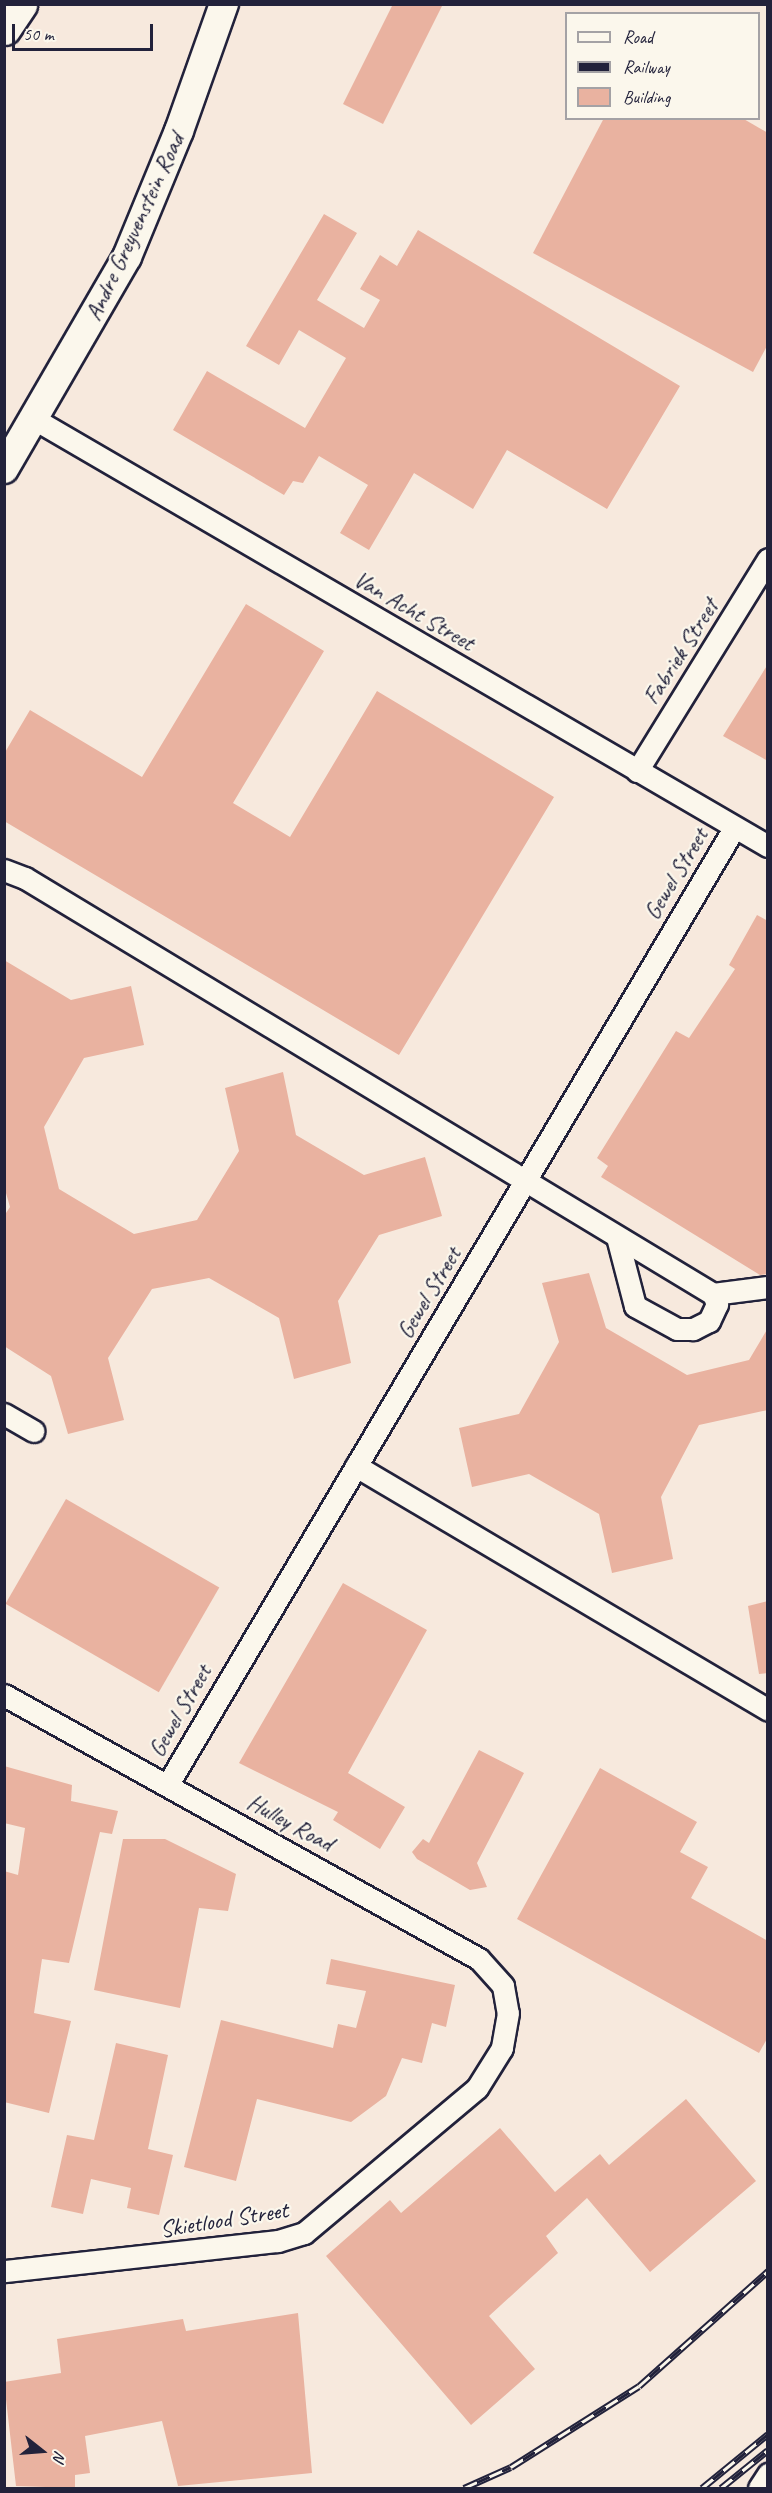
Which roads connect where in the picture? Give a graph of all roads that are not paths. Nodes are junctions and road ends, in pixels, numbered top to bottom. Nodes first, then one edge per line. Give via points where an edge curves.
1 (20, 4) edge
2 (224, 4) edge
3 (4, 28) edge
4 (36, 420) junction
5 (4, 470) edge
6 (768, 559) edge
7 (637, 771) junction
8 (734, 828) junction
9 (768, 846) edge
10 (4, 870) edge
11 (525, 1182) junction
12 (617, 1237) junction
13 (768, 1287) edge
14 (713, 1294) junction
15 (4, 1414) edge
16 (33, 1431) dead end
17 (356, 1466) junction
18 (4, 1695) edge
19 (768, 1710) edge
20 (168, 1784) junction
21 (507, 2030) joint
22 (4, 2271) edge
23 (768, 2474) edge
24 (759, 2488) edge

1 - 3 highway
2 - 4 main road, Andre Greyvenstein Road via 180,131 127,257
4 - 5 main road, Andre Greyvenstein Road
4 - 7 street, Van Acht Street
6 - 7 street, Fabriek Street
7 - 8 street, Van Acht Street
8 - 9 street, Van Acht Street
8 - 11 street, Gewel Street
10 - 11 street via 25,878
11 - 12 street
11 - 17 street, Gewel Street
12 - 14 street
12 - 14 street via 632,1301 639,1309 669,1326 693,1329 709,1321 715,1310
13 - 14 street
15 - 16 street
17 - 19 street
17 - 20 street, Gewel Street
18 - 20 street, Hulley Road
20 - 21 street, Hulley Road via 479,1959 503,1986
21 - 22 street, Skietlood Street via 495,2063 477,2088 303,2233 254,2244
23 - 24 street

